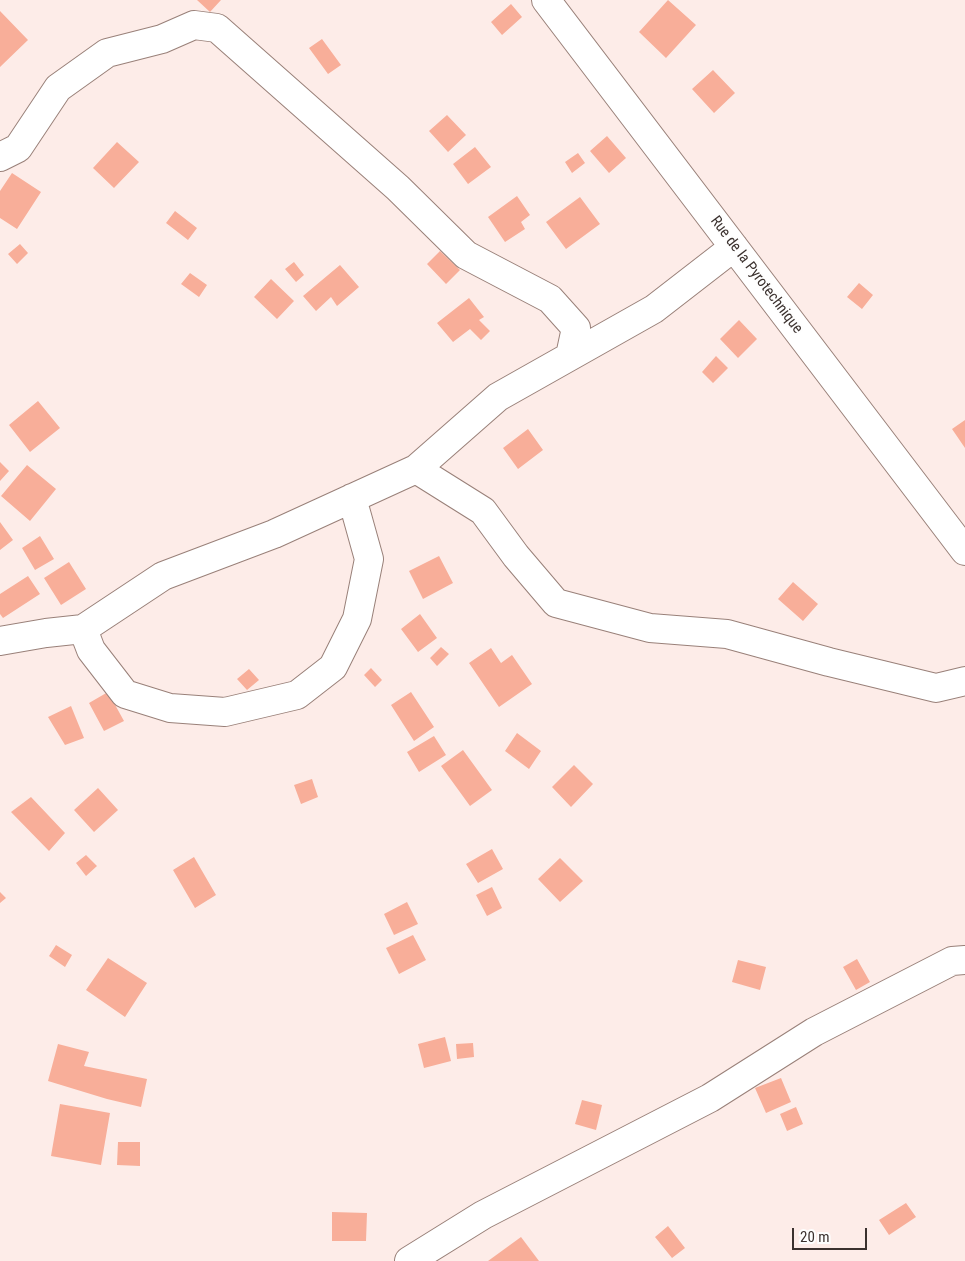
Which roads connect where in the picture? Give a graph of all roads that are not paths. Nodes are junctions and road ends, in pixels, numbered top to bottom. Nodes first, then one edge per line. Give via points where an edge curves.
1 (546, 0) edge
2 (0, 157) edge
3 (734, 247) junction
4 (570, 356) junction
5 (416, 469) junction
6 (352, 498) junction
7 (965, 551) edge
8 (83, 629) junction
9 (0, 641) edge
10 (965, 681) edge
11 (965, 960) edge
12 (409, 1261) edge

1 - 3 street, Rue de la Pyrotechnique
2 - 4 street via 18,148 58,88 107,53 162,39 194,24 218,28 398,188 466,255 550,299 576,328
3 - 4 street via 654,309
3 - 7 street, Rue de la Pyrotechnique
4 - 5 street via 498,397
5 - 6 street
5 - 10 street via 483,511 556,602 650,628 727,634 936,688
6 - 8 street via 274,534 163,576
6 - 8 street via 369,559 357,619 333,666 297,695 225,712 170,708 125,694 91,650
8 - 9 street
11 - 12 street via 952,961 814,1032 710,1098 483,1215

